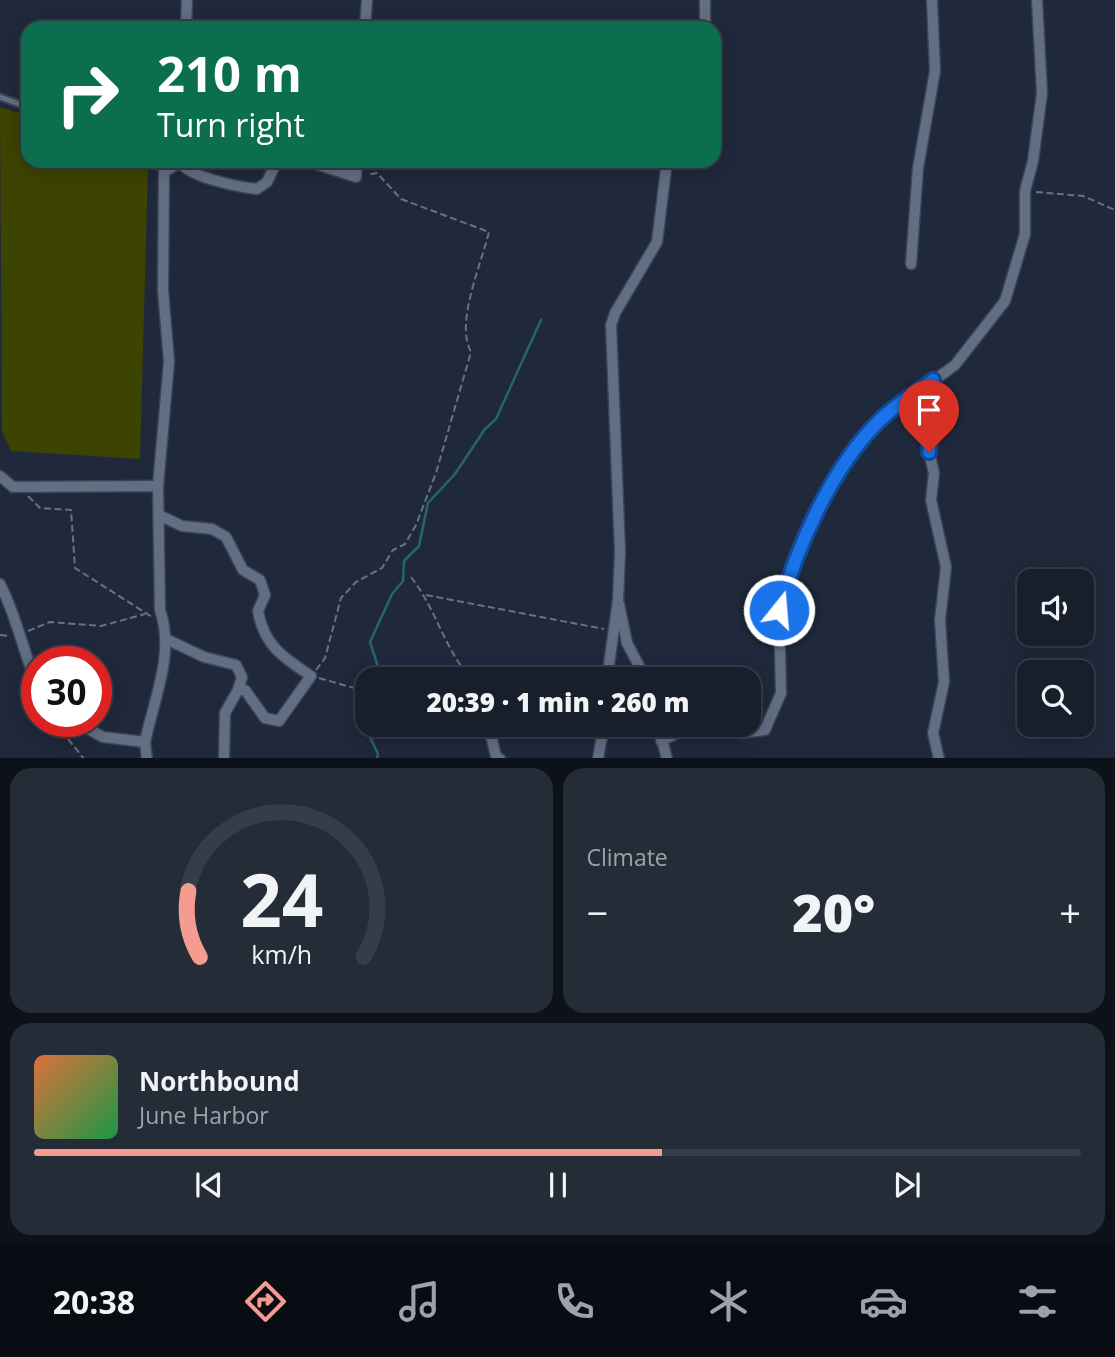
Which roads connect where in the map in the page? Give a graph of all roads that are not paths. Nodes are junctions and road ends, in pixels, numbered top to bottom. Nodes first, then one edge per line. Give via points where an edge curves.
1 (187, 0) edge
2 (366, 0) edge
3 (705, 0) edge
4 (932, 0) edge
5 (1037, 0) edge
6 (186, 21) edge
7 (365, 21) edge
8 (705, 21) edge
9 (0, 97) edge
10 (21, 104) edge
11 (160, 168) edge
12 (170, 168) edge
13 (182, 168) edge
14 (273, 168) edge
15 (328, 168) edge
16 (356, 168) edge
17 (666, 168) edge
18 (164, 172) junction
19 (911, 264) dead end
20 (933, 380) junction
21 (0, 476) edge
22 (158, 486) junction
23 (159, 515) junction
24 (0, 584) edge
25 (618, 600) junction
26 (166, 639) junction
27 (24, 646) edge
28 (608, 667) edge
29 (640, 667) edge
30 (238, 690) junction
31 (761, 730) edge
32 (103, 737) edge
33 (491, 737) edge
34 (602, 737) edge
35 (660, 737) edge
36 (670, 737) edge
37 (661, 741) junction
38 (145, 742) junction
39 (147, 758) edge
40 (226, 758) edge
41 (500, 758) edge
42 (598, 758) edge
43 (667, 758) edge
44 (939, 758) edge

1 - 6 street
2 - 7 street
3 - 8 street
4 - 19 street via 935,71 918,168
5 - 20 street via 1042,93 1025,191 1025,234 1005,301 963,356
9 - 10 lane
11 - 18 lane
12 - 18 street
13 - 14 street via 257,189 267,182
15 - 16 street via 355,177
17 - 25 street via 657,242 611,325 618,444
18 - 22 street via 163,290 169,362
20 - 31 street via 879,421 853,450 796,558 779,610 781,693
20 - 44 street via 931,500 946,567 940,620 944,682 933,733
21 - 22 street via 13,487
22 - 23 street
23 - 26 street via 160,610
23 - 30 street via 226,537 243,570 260,580 265,595 258,611 270,646 311,676 279,721 265,718 245,690
24 - 27 street
25 - 28 street
25 - 29 street via 627,643
26 - 30 street via 204,657 236,665 242,677
26 - 38 street
30 - 40 street via 225,713
32 - 38 street
33 - 41 street
34 - 42 street
35 - 37 street
36 - 37 street
37 - 43 street
38 - 39 street

